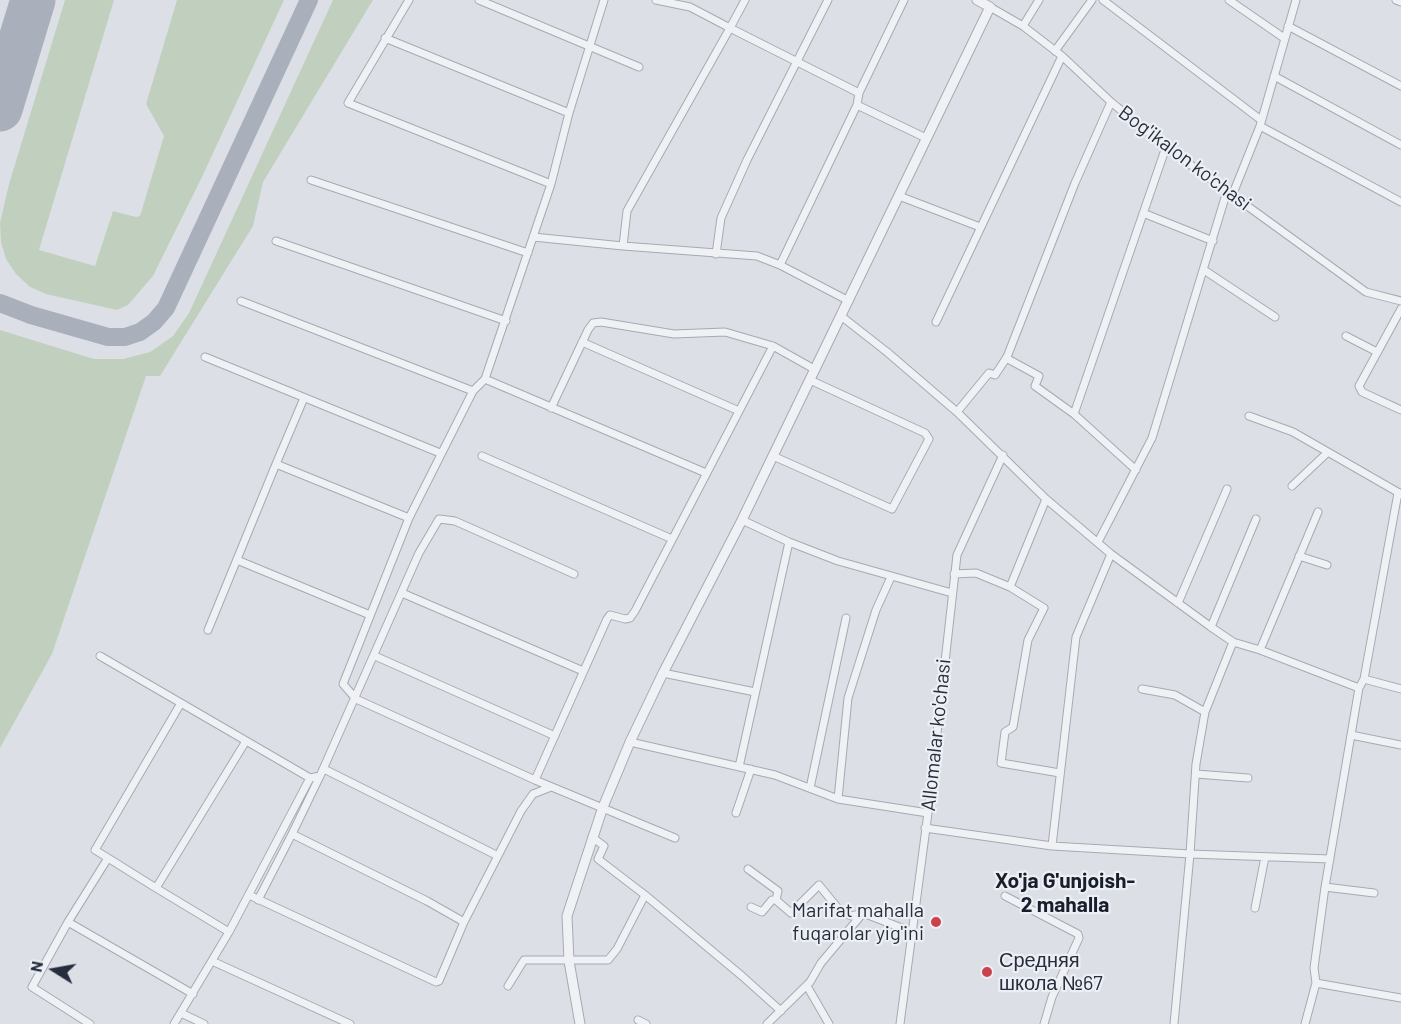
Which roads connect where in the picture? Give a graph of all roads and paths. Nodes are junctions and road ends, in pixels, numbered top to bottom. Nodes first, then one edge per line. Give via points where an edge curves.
1 (409, 0) edge
2 (479, 0) edge
3 (604, 0) edge
4 (656, 0) edge
5 (745, 0) edge
6 (828, 0) edge
7 (904, 0) edge
8 (977, 0) edge
9 (1039, 0) edge
10 (1092, 0) edge
11 (1103, 0) edge
12 (1229, 0) edge
13 (1296, 0) edge
14 (1396, 0) edge
15 (1401, 2) edge
16 (990, 7) junction
17 (1023, 26) junction
18 (1288, 26) junction
19 (730, 27) junction
20 (385, 38) junction
21 (1284, 38) junction
22 (589, 46) junction
23 (1055, 51) junction
24 (1062, 56) junction
25 (797, 61) junction
26 (639, 67) dead end
27 (1274, 76) junction
28 (1401, 86) edge
29 (859, 93) junction
30 (1111, 102) junction
31 (857, 105) junction
32 (569, 113) junction
33 (1261, 123) junction
34 (926, 138) junction
35 (1401, 145) edge
36 (1166, 147) junction
37 (311, 180) dead end
38 (551, 184) junction
39 (1230, 194) junction
40 (899, 196) junction
41 (1401, 202) edge
42 (1143, 213) junction
43 (980, 227) junction
44 (533, 237) junction
45 (276, 241) dead end
46 (1213, 241) junction
47 (623, 246) junction
48 (528, 253) junction
49 (716, 254) junction
50 (780, 265) junction
51 (1204, 270) junction
52 (241, 301) dead end
53 (1401, 301) edge
54 (849, 302) junction
55 (1401, 309) edge
56 (841, 316) junction
57 (1275, 316) dead end
58 (506, 321) junction
59 (936, 322) dead end
60 (1346, 336) dead end
61 (582, 342) junction
62 (773, 346) junction
63 (1377, 352) junction
64 (205, 357) dead end
65 (1006, 358) junction
66 (814, 369) junction
67 (485, 379) junction
68 (810, 380) junction
69 (473, 391) junction
70 (304, 398) junction
71 (551, 408) junction
72 (1401, 410) edge
73 (739, 411) junction
74 (957, 412) junction
75 (1074, 414) junction
76 (1249, 416) dead end
77 (440, 453) junction
78 (1327, 453) junction
79 (1003, 455) junction
80 (482, 456) dead end
81 (772, 456) junction
82 (276, 464) junction
83 (1136, 470) junction
84 (706, 473) junction
85 (1292, 486) dead end
86 (1227, 489) dead end
87 (1400, 493) edge
88 (1046, 499) junction
89 (1318, 512) dead end
90 (409, 518) junction
91 (1256, 519) dead end
92 (742, 520) junction
93 (672, 539) junction
94 (789, 542) junction
95 (1098, 542) junction
96 (1111, 554) junction
97 (1299, 556) junction
98 (237, 560) junction
99 (1327, 565) dead end
100 (574, 574) dead end
101 (954, 574) junction
102 (891, 577) junction
103 (1010, 587) junction
104 (402, 593) junction
105 (952, 593) junction
106 (1178, 603) junction
107 (370, 615) junction
108 (846, 618) dead end
109 (1211, 627) junction
110 (208, 630) dead end
111 (1233, 642) junction
112 (1260, 650) junction
113 (100, 656) dead end
114 (375, 656) junction
115 (584, 671) junction
116 (663, 673) junction
117 (1364, 679) junction
118 (1359, 688) junction
119 (1142, 689) dead end
120 (1401, 689) edge
121 (755, 693) junction
122 (356, 699) junction
123 (181, 703) junction
124 (1205, 712) junction
125 (1351, 735) junction
126 (555, 736) junction
127 (246, 741) junction
128 (630, 742) junction
129 (1401, 745) edge
130 (739, 766) junction
131 (324, 769) junction
132 (750, 769) junction
133 (1060, 773) junction
134 (1196, 774) junction
135 (320, 776) junction
136 (310, 778) junction
137 (1248, 778) dead end
138 (535, 780) junction
139 (551, 787) junction
140 (810, 788) junction
141 (838, 799) junction
142 (603, 807) junction
143 (736, 813) dead end
144 (928, 813) junction
145 (925, 828) junction
146 (292, 834) junction
147 (592, 837) junction
148 (675, 838) dead end
149 (1052, 846) junction
150 (1190, 854) junction
151 (498, 856) junction
152 (1265, 857) junction
153 (108, 858) junction
154 (1330, 859) junction
155 (748, 869) dead end
156 (1324, 887) junction
157 (156, 888) junction
158 (1374, 893) dead end
159 (645, 895) junction
160 (249, 896) junction
161 (1005, 896) dead end
162 (258, 900) junction
163 (776, 900) junction
164 (751, 907) dead end
165 (1255, 908) dead end
166 (863, 913) junction
167 (68, 922) junction
168 (464, 922) junction
169 (229, 932) junction
170 (912, 932) junction
171 (212, 961) junction
172 (569, 961) junction
173 (1316, 983) junction
174 (508, 986) dead end
175 (807, 986) junction
176 (193, 994) junction
177 (1401, 998) edge
178 (781, 1011) junction
179 (181, 1013) junction
180 (638, 1020) dead end
181 (91, 1024) edge
182 (174, 1024) edge
183 (204, 1024) edge
184 (350, 1024) edge
185 (580, 1024) edge
186 (646, 1024) edge
187 (766, 1024) edge
188 (829, 1024) edge
189 (900, 1024) edge
190 (1044, 1024) edge
191 (1174, 1024) edge
192 (1305, 1024) edge

1 - 20 street
2 - 22 street
3 - 22 street
4 - 19 street via 690,7
5 - 19 street
6 - 25 street
7 - 29 street
8 - 16 street, Bog'ikalon ko'chasi
9 - 17 street
10 - 23 street
11 - 33 street
12 - 21 street
13 - 18 street
14 - 15 street
16 - 17 street, Bog'ikalon ko'chasi
16 - 34 street
17 - 23 street, Bog'ikalon ko'chasi
18 - 21 street
18 - 28 street
19 - 25 street
19 - 47 street via 627,211
20 - 32 street
20 - 38 street via 348,102
21 - 27 street
22 - 26 street
22 - 32 street
23 - 24 street, Bog'ikalon ko'chasi
24 - 30 street, Bog'ikalon ko'chasi
24 - 43 street
25 - 29 street
25 - 49 street via 721,218
27 - 33 street
27 - 35 street
29 - 31 street
30 - 36 street, Bog'ikalon ko'chasi
30 - 65 street
31 - 34 street
31 - 50 street
32 - 38 street
33 - 39 street
33 - 41 street
34 - 40 street
36 - 39 street, Bog'ikalon ko'chasi
36 - 42 street
37 - 48 street
38 - 44 street
39 - 46 street
39 - 53 street, Bog'ikalon ko'chasi via 1366,292
40 - 43 street
40 - 54 street
42 - 46 street
42 - 75 street
43 - 59 street
44 - 47 street
44 - 48 street
45 - 58 street
46 - 51 street
47 - 49 street
48 - 58 street
49 - 50 street via 757,256
50 - 54 street
51 - 57 street
51 - 83 street via 1152,438
52 - 69 street
54 - 56 street
55 - 63 street
56 - 66 street
56 - 74 street
58 - 67 street
60 - 63 street
61 - 62 street via 593,323 601,322 674,334 725,332
61 - 71 street
61 - 73 street
62 - 66 street
62 - 73 street
63 - 72 street via 1359,390
64 - 70 street
65 - 74 street via 995,375 989,373
65 - 75 street via 1039,376 1035,386
66 - 68 street
67 - 69 street
67 - 71 street
68 - 81 street
68 - 81 street via 929,439 892,509
69 - 77 street
70 - 77 street
70 - 82 street
71 - 84 street
73 - 84 street
74 - 79 street
75 - 83 street
76 - 78 street via 1293,432
77 - 90 street
78 - 85 street
78 - 87 street
79 - 88 street
79 - 101 street, Allomalar ko'chasi via 957,555
80 - 93 street
81 - 92 street
82 - 90 street
82 - 98 street
83 - 95 street
84 - 93 street
86 - 106 street
87 - 117 street
88 - 95 street
88 - 103 street
89 - 97 street
90 - 107 street
91 - 109 street
92 - 94 street
92 - 116 street
93 - 115 street via 630,618 610,615 607,619
94 - 102 street
94 - 121 street
95 - 96 street
96 - 106 street
96 - 133 street via 1076,638
97 - 99 street
97 - 112 street
98 - 107 street
98 - 110 street
100 - 104 street via 455,521 439,519
101 - 103 street via 976,573
101 - 105 street, Allomalar ko'chasi
102 - 105 street
102 - 141 street via 876,610 848,698
103 - 133 street via 1044,608 1028,640 1013,727 1005,732 1001,764
104 - 114 street
104 - 115 street
105 - 144 street, Allomalar ko'chasi
106 - 109 street
107 - 122 street via 343,684
108 - 140 street
109 - 111 street
111 - 112 street
111 - 124 street
112 - 118 street
113 - 123 street
114 - 122 street
114 - 126 street
115 - 126 street
116 - 121 street
116 - 128 street
117 - 118 street
117 - 120 street
118 - 125 street
119 - 124 street via 1175,695
121 - 130 street
122 - 131 street
122 - 138 street
123 - 127 street
123 - 153 street via 94,850
124 - 134 street
125 - 129 street
125 - 154 street
126 - 138 street
127 - 136 street
127 - 157 street
128 - 130 street
128 - 142 street
130 - 132 street
131 - 135 street
131 - 151 street
132 - 140 street
132 - 143 street
133 - 149 street
134 - 137 street
134 - 150 street
135 - 136 street
135 - 146 street
136 - 160 street
138 - 139 street
139 - 142 street
139 - 151 street via 533,794
140 - 141 street
141 - 144 street
142 - 147 street
142 - 148 street
144 - 145 street, Allomalar ko'chasi
145 - 149 street
145 - 170 street, Allomalar ko'chasi
146 - 162 street
146 - 168 street
147 - 159 street via 604,846 598,859
147 - 172 street via 567,916
149 - 150 street
150 - 152 street
150 - 191 street
151 - 168 street
152 - 154 street
152 - 165 street
153 - 157 street
153 - 167 street
154 - 156 street
155 - 163 street via 778,891
156 - 158 street
156 - 173 street via 1314,968
157 - 169 street
159 - 172 street via 608,960
159 - 178 street
160 - 162 street
160 - 169 street
161 - 190 street via 1078,934
162 - 168 street via 436,982
163 - 164 street via 771,900 762,912
163 - 166 street via 791,913 819,885 841,912 852,916
166 - 170 street
166 - 175 street
167 - 176 street
167 - 181 street via 32,987
169 - 171 street
170 - 189 street, Allomalar ko'chasi
171 - 176 street
171 - 184 street
172 - 174 street via 524,960
172 - 185 street
173 - 177 street
173 - 192 street
175 - 178 street
175 - 188 street
176 - 179 street
178 - 187 street
179 - 182 street
179 - 183 street
180 - 186 street

